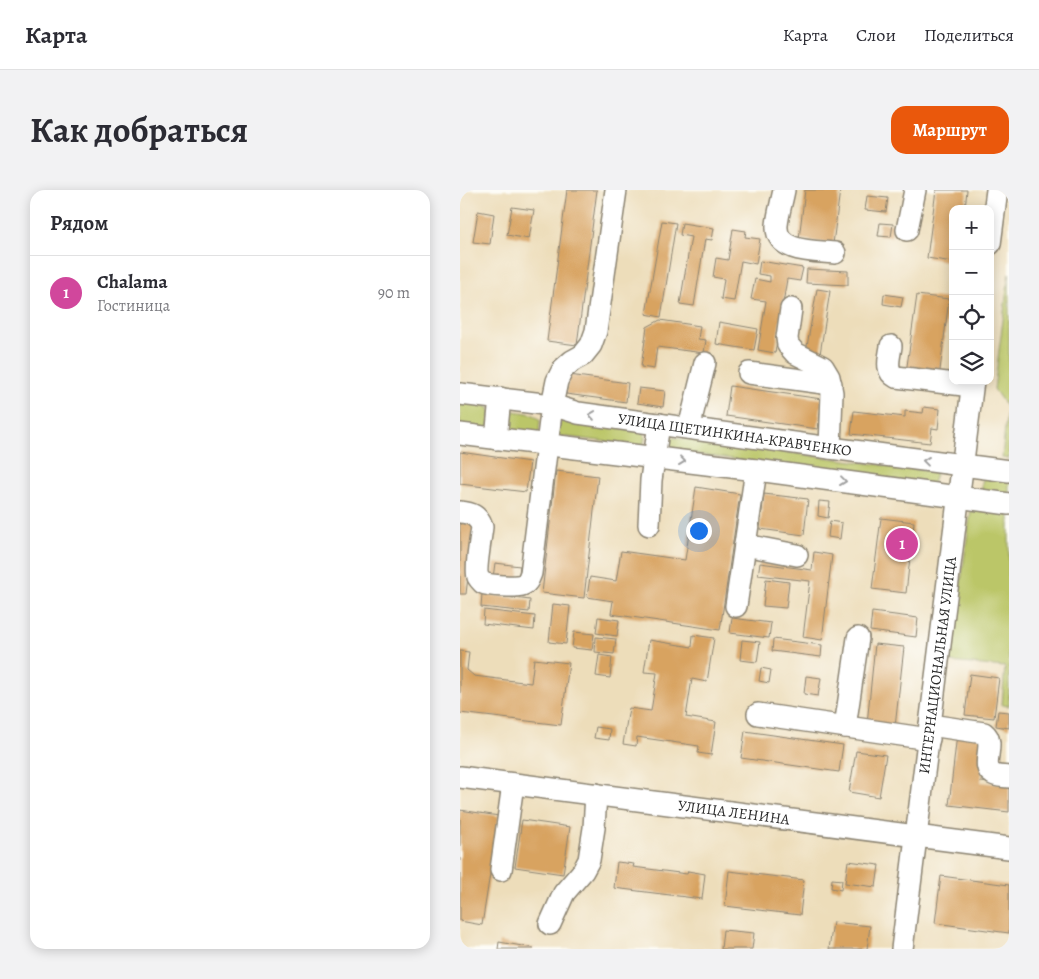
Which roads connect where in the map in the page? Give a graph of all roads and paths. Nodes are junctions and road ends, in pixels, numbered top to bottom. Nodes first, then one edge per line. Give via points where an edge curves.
1 (616, 190) edge
2 (784, 190) edge
3 (915, 190) edge
4 (997, 190) edge
5 (994, 213) edge
6 (907, 230) dead end
7 (835, 253) dead end
8 (791, 309) dead end
9 (891, 346) dead end
10 (705, 363) dead end
11 (749, 373) dead end
12 (949, 382) edge
13 (831, 384) junction
14 (972, 385) edge
15 (460, 394) edge
16 (500, 398) junction
17 (552, 405) junction
18 (659, 424) junction
19 (689, 428) junction
20 (460, 434) edge
21 (496, 439) junction
22 (547, 445) junction
23 (830, 448) junction
24 (655, 458) junction
25 (962, 466) junction
26 (756, 470) junction
27 (1009, 472) edge
28 (958, 496) junction
29 (1009, 504) edge
30 (460, 512) edge
31 (649, 525) dead end
32 (745, 545) junction
33 (797, 555) dead end
34 (736, 606) dead end
35 (858, 638) dead end
36 (758, 714) dead end
37 (845, 727) junction
38 (929, 732) junction
39 (460, 777) edge
40 (1009, 777) edge
41 (513, 784) junction
42 (596, 794) junction
43 (916, 836) junction
44 (1009, 848) edge
45 (501, 870) dead end
46 (550, 924) dead end
47 (902, 949) edge

1 - 17 street via 596,331 583,355 563,369
2 - 7 street via 777,225 780,239 794,248
3 - 6 street
4 - 5 street
8 - 13 street via 788,345 795,354 823,367
9 - 12 street via 889,371 892,375
10 - 19 street
11 - 13 street
13 - 23 street
14 - 25 street, ИНТЕРНАЦИОНАЛЬНАЯ УЛИЦА
15 - 16 street, УЛИЦА ЩЕТИНКИНА-КРАВЧЕНКО
16 - 17 street, УЛИЦА ЩЕТИНКИНА-КРАВЧЕНКО
16 - 21 street
18 -> 17 street, УЛИЦА ЩЕТИНКИНА-КРАВЧЕНКО via 578,413
17 - 22 street
18 - 19 street, УЛИЦА ЩЕТИНКИНА-КРАВЧЕНКО
18 - 24 street
19 - 23 street, УЛИЦА ЩЕТИНКИНА-КРАВЧЕНКО
20 - 21 street, УЛИЦА ЩЕТИНКИНА-КРАВЧЕНКО
21 - 22 street, УЛИЦА ЩЕТИНКИНА-КРАВЧЕНКО
22 - 24 street, УЛИЦА ЩЕТИНКИНА-КРАВЧЕНКО
22 - 30 street via 531,573 524,585 482,582 477,569 482,526 474,515
25 -> 23 street, УЛИЦА ЩЕТИНКИНА-КРАВЧЕНКО
24 -> 26 street, УЛИЦА ЩЕТИНКИНА-КРАВЧЕНКО
24 - 31 street
25 - 27 street, УЛИЦА ЩЕТИНКИНА-КРАВЧЕНКО
25 - 28 street, ИНТЕРНАЦИОНАЛЬНАЯ УЛИЦА
26 -> 28 street, УЛИЦА ЩЕТИНКИНА-КРАВЧЕНКО
26 - 32 street
28 - 29 street, УЛИЦА ЩЕТИНКИНА-КРАВЧЕНКО
28 - 38 street, ИНТЕРНАЦИОНАЛЬНАЯ УЛИЦА
32 - 33 street
32 - 34 street
35 - 37 street
36 - 37 street
37 - 38 street
38 - 40 street via 987,734 990,741 989,770 995,775
38 - 43 street, ИНТЕРНАЦИОНАЛЬНАЯ УЛИЦА
39 - 41 street, УЛИЦА ЛЕНИНА
41 - 42 street, УЛИЦА ЛЕНИНА
41 - 45 street
42 - 43 street, УЛИЦА ЛЕНИНА
42 - 46 street via 589,860 564,893
43 - 44 street, УЛИЦА ЛЕНИНА
43 - 47 street, ИНТЕРНАЦИОНАЛЬНАЯ УЛИЦА

